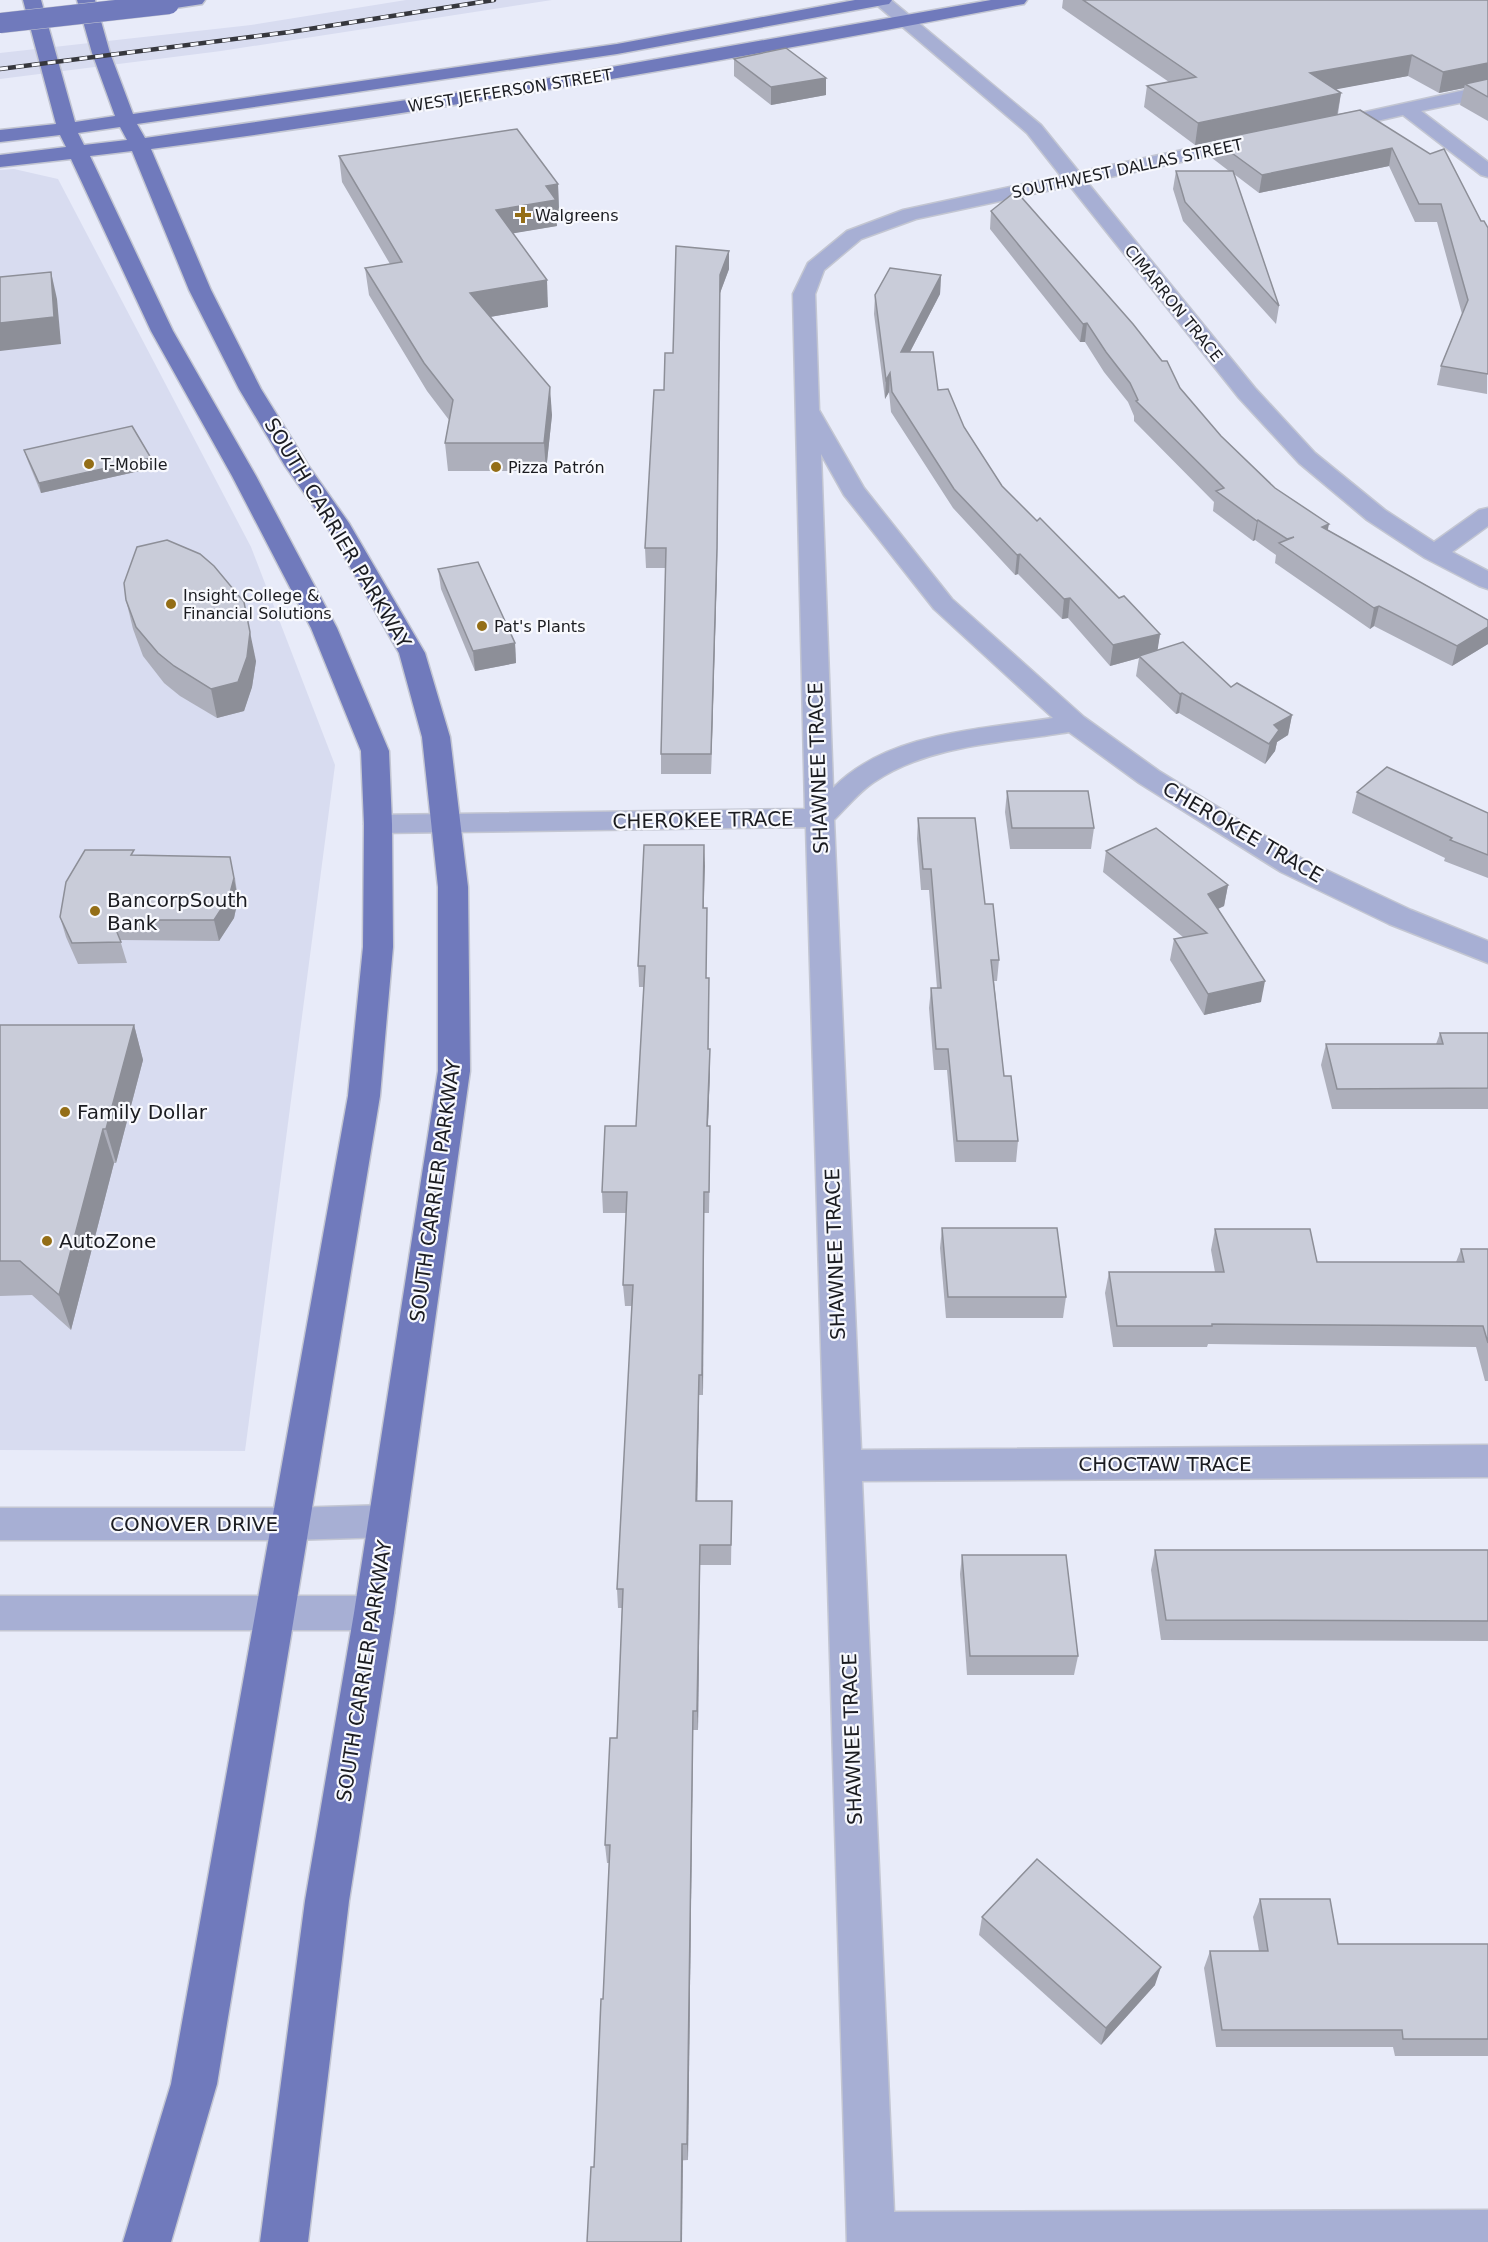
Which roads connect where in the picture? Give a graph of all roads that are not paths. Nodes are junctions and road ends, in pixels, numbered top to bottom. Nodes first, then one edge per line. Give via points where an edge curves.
1 (32, 0) edge
2 (86, 0) edge
3 (196, 0) edge
4 (881, 0) edge
5 (1018, 0) edge
6 (906, 22) junction
7 (0, 23) edge
8 (1488, 91) edge
9 (1406, 110) junction
10 (126, 121) junction
11 (67, 129) junction
12 (1314, 129) edge
13 (0, 136) edge
14 (1280, 136) edge
15 (139, 144) junction
16 (78, 153) junction
17 (0, 161) edge
18 (1488, 171) edge
19 (1074, 179) junction
20 (815, 267) joint
21 (807, 410) junction
22 (1488, 515) edge
23 (1434, 553) junction
24 (1488, 581) edge
25 (1074, 723) junction
26 (820, 819) junction
27 (446, 822) junction
28 (378, 824) junction
29 (1488, 953) edge
30 (1488, 1461) edge
31 (842, 1466) junction
32 (387, 1521) junction
33 (0, 1524) edge
34 (291, 1524) junction
35 (0, 1613) edge
36 (276, 1613) junction
37 (374, 1613) junction
38 (1488, 2234) edge
39 (871, 2239) edge
40 (147, 2242) edge
41 (284, 2242) edge

1 - 11 main road
2 - 10 main road, SOUTH CARRIER PARKWAY
3 - 7 main road, bridge
4 - 6 street, CIMARRON TRACE
4 - 10 main road, WEST JEFFERSON STREET via 617,49
5 - 6 main road, WEST JEFFERSON STREET
6 - 15 main road, WEST JEFFERSON STREET via 476,96
6 - 19 street, CIMARRON TRACE via 1034,129
8 - 9 street
9 - 12 street
9 - 18 street
10 - 11 main road, WEST JEFFERSON STREET
10 - 15 main road, SOUTH CARRIER PARKWAY
11 - 13 main road, WEST JEFFERSON STREET
11 - 16 main road
14 - 19 street, SOUTHWEST DALLAS STREET
15 - 16 main road, WEST JEFFERSON STREET
15 - 27 main road, SOUTH CARRIER PARKWAY via 200,290 250,389 337,523 412,653 436,737
16 - 17 main road, WEST JEFFERSON STREET
16 - 28 main road via 162,332 324,628 375,750
19 - 20 street, SOUTHWEST DALLAS STREET via 910,214 854,235
19 - 23 street, CIMARRON TRACE via 1247,393 1307,458 1376,515
20 - 21 street, SHAWNEE TRACE via 804,294
21 - 25 street, CHEROKEE TRACE via 853,490 943,604
21 - 26 street, SHAWNEE TRACE
22 - 23 street
23 - 24 street, CIMARRON TRACE
25 - 26 street, CHEROKEE TRACE via 916,751 865,775
25 - 29 street, CHEROKEE TRACE via 1149,777 1291,865 1400,917
26 - 27 street, CHEROKEE TRACE
26 - 31 street, SHAWNEE TRACE
27 - 28 street, CHEROKEE TRACE
27 - 32 main road, SOUTH CARRIER PARKWAY via 453,887 454,1071
28 - 34 main road via 378,947 364,1096
30 - 31 street, CHOCTAW TRACE
31 - 39 street, SHAWNEE TRACE
32 - 34 street, CONOVER DRIVE
32 - 37 main road, SOUTH CARRIER PARKWAY
33 - 34 street, CONOVER DRIVE
34 - 36 main road
35 - 36 street
36 - 37 street
36 - 40 main road via 194,2084
37 - 41 main road, SOUTH CARRIER PARKWAY via 327,1901
38 - 39 street

